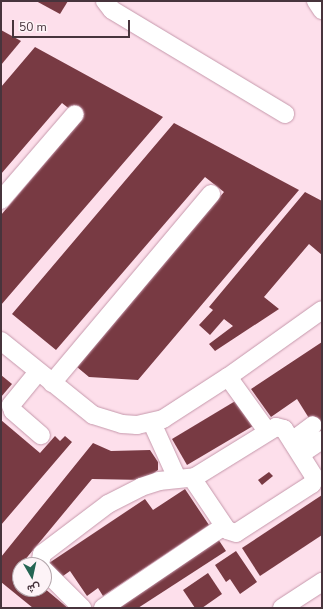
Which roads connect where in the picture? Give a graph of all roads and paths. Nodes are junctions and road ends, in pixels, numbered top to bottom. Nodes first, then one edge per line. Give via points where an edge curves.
1 (105, 1) edge
2 (316, 1) edge
3 (322, 10) edge
4 (75, 114) dead end
5 (285, 114) dead end
6 (211, 194) dead end
7 (1, 200) edge
8 (322, 310) edge
9 (1, 341) edge
10 (228, 377) junction
11 (45, 378) junction
12 (152, 423) junction
13 (267, 431) junction
14 (318, 433) edge
15 (41, 435) dead end
16 (297, 447) junction
17 (184, 478) junction
18 (224, 526) junction
19 (41, 557) edge
20 (52, 578) edge
21 (322, 582) edge
22 (82, 608) edge
23 (103, 608) edge
24 (282, 608) edge

1 - 5 street via 112,10
2 - 3 street
4 - 7 street
6 - 11 street
8 - 10 street
9 - 11 street
10 - 12 street via 163,419
10 - 13 street
11 - 12 street via 93,416 122,424
11 - 15 street via 12,403 11,408
12 - 17 street
13 - 16 street via 282,427
13 - 17 street
14 - 16 street
16 - 18 street via 315,475 312,484 241,532 232,533
17 - 18 street
17 - 19 street via 141,487 108,504 42,554
18 - 23 street
20 - 22 street
21 - 24 street

